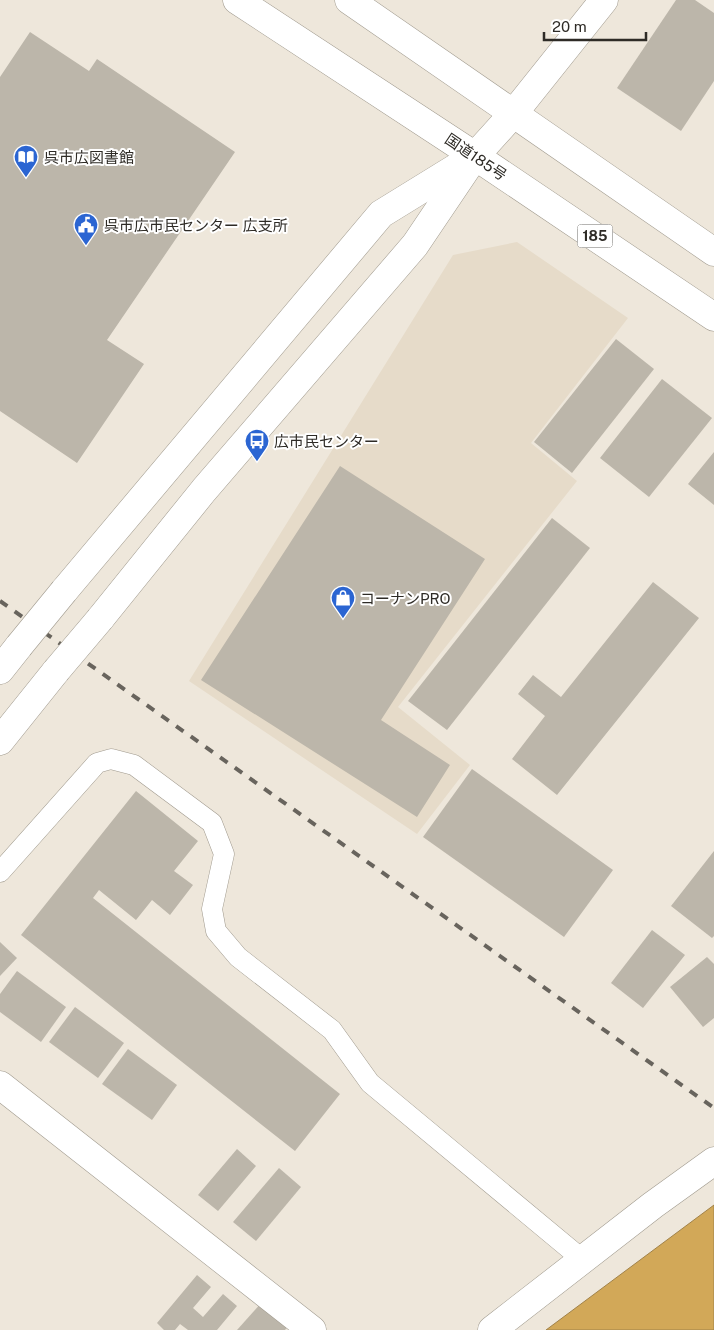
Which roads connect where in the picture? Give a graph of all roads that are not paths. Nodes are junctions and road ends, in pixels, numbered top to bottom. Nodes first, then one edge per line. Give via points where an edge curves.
1 (237, 0) edge
2 (350, 0) edge
3 (604, 0) edge
4 (513, 114) junction
5 (475, 156) junction
6 (714, 252) edge
7 (714, 317) edge
8 (0, 670) edge
9 (0, 741) edge
10 (0, 872) edge
11 (0, 1085) edge
12 (714, 1161) edge
13 (582, 1260) junction
14 (312, 1330) edge
15 (492, 1330) edge

1 - 5 main road, 国道185号 / 185
2 - 4 main road
3 - 4 main road
4 - 5 main road
4 - 6 main road
5 - 7 main road, 国道185号 / 185
5 - 8 main road, bridge via 381,214
5 - 9 main road, bridge via 416,245 204,490
10 - 13 lane via 97,763 111,759 134,765 212,823 224,854 212,909 216,931 238,958 332,1030 370,1083
11 - 14 main road
12 - 13 main road
13 - 15 main road

